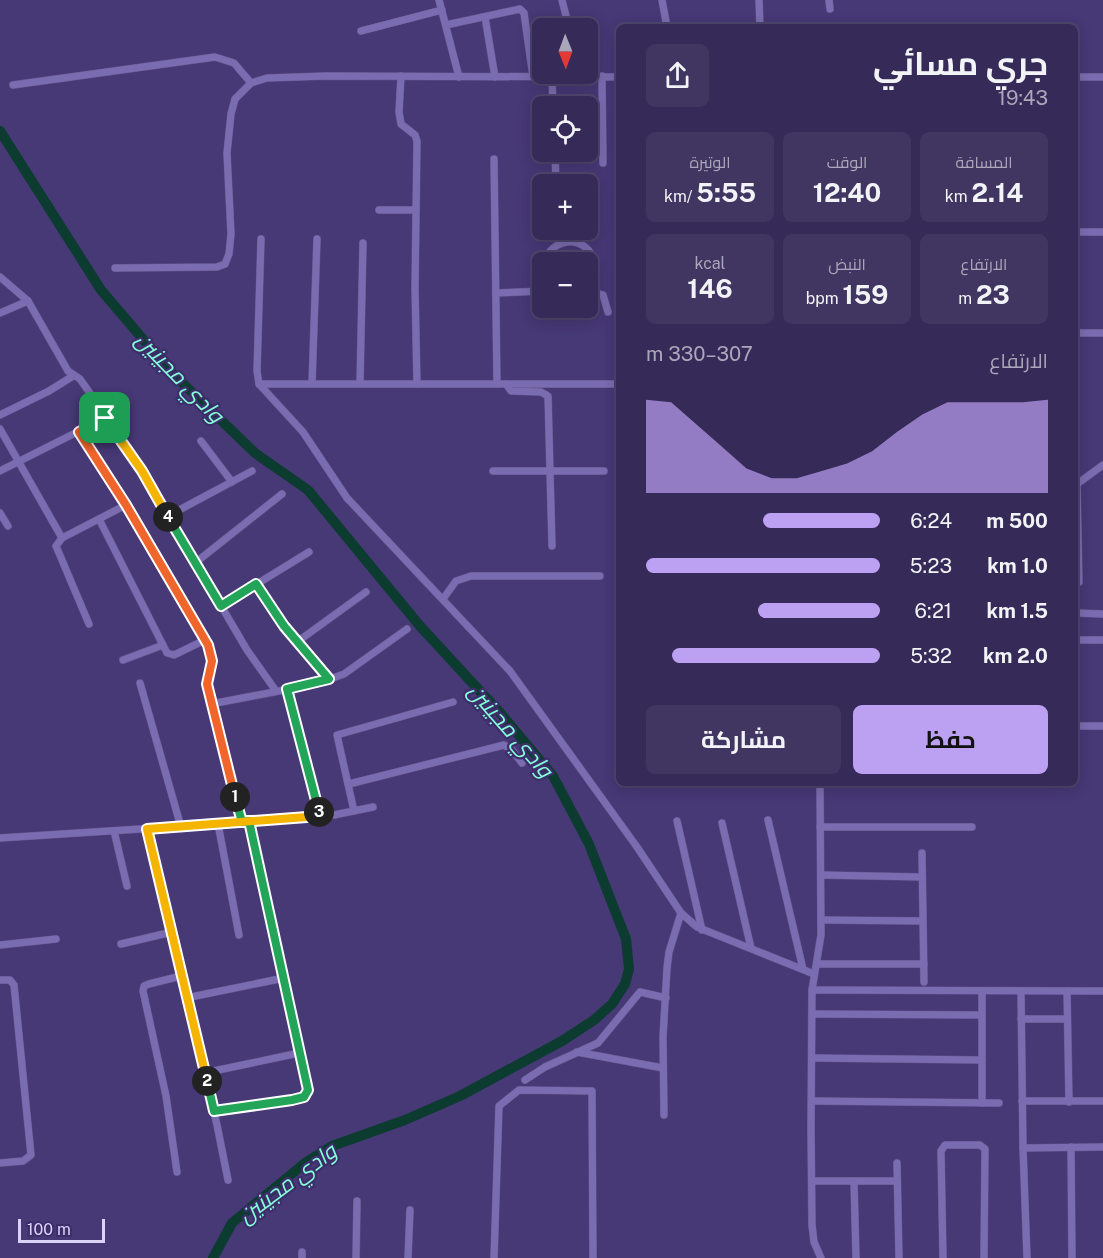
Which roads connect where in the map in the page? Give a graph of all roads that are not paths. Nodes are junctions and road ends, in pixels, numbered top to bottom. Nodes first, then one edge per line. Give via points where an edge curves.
1 (439, 0) edge
2 (562, 0) edge
3 (662, 0) edge
4 (759, 0) edge
5 (829, 0) edge
6 (830, 9) dead end
7 (442, 10) junction
8 (484, 17) junction
9 (566, 18) edge
10 (667, 24) edge
11 (759, 24) edge
12 (446, 25) junction
13 (361, 31) dead end
14 (532, 70) edge
15 (400, 76) junction
16 (495, 76) junction
17 (598, 76) edge
18 (602, 76) junction
19 (616, 76) edge
20 (459, 77) junction
21 (532, 77) edge
22 (1078, 77) edge
23 (1103, 77) edge
24 (251, 83) junction
25 (13, 85) dead end
26 (494, 159) dead end
27 (603, 164) dead end
28 (380, 210) dead end
29 (416, 210) junction
30 (1078, 232) edge
31 (1103, 232) edge
32 (261, 239) dead end
33 (317, 240) dead end
34 (363, 243) dead end
35 (549, 252) edge
36 (588, 252) edge
37 (115, 268) dead end
38 (0, 277) edge
39 (532, 291) edge
40 (496, 293) junction
41 (598, 293) edge
42 (28, 301) junction
43 (608, 312) dead end
44 (0, 313) edge
45 (1078, 332) edge
46 (1103, 333) edge
47 (73, 376) junction
48 (259, 384) junction
49 (312, 384) junction
50 (360, 384) junction
51 (417, 384) junction
52 (497, 384) junction
53 (506, 384) junction
54 (616, 384) edge
55 (0, 415) edge
56 (105, 418) junction
57 (0, 429) edge
58 (79, 432) junction
59 (201, 441) dead end
60 (19, 461) junction
61 (1103, 465) edge
62 (550, 470) junction
63 (0, 471) edge
64 (252, 471) dead end
65 (493, 471) dead end
66 (604, 471) dead end
67 (232, 482) junction
68 (1078, 482) edge
69 (282, 494) dead end
70 (126, 505) junction
71 (0, 513) edge
72 (168, 516) junction
73 (99, 519) junction
74 (8, 526) dead end
75 (62, 538) junction
76 (552, 546) dead end
77 (309, 552) dead end
78 (195, 563) junction
79 (1078, 571) edge
80 (600, 576) dead end
81 (1079, 582) dead end
82 (256, 584) junction
83 (366, 592) dead end
84 (443, 599) junction
85 (221, 606) junction
86 (1078, 613) edge
87 (1103, 614) edge
88 (88, 624) dead end
89 (407, 629) dead end
90 (206, 640) junction
91 (1078, 640) edge
92 (1103, 640) edge
93 (297, 642) junction
94 (163, 645) junction
95 (123, 660) dead end
96 (329, 679) junction
97 (140, 683) dead end
98 (287, 689) junction
99 (276, 691) junction
100 (453, 702) dead end
101 (211, 704) junction
102 (1078, 726) edge
103 (1103, 726) edge
104 (522, 763) dead end
105 (349, 784) junction
106 (820, 786) edge
107 (373, 807) dead end
108 (354, 811) junction
109 (320, 816) junction
110 (768, 820) dead end
111 (677, 821) dead end
112 (245, 822) junction
113 (722, 824) dead end
114 (218, 825) junction
115 (181, 827) junction
116 (820, 827) junction
117 (972, 827) dead end
118 (147, 829) junction
119 (114, 831) junction
120 (0, 838) edge
121 (922, 854) dead end
122 (821, 875) junction
123 (922, 877) junction
124 (127, 886) dead end
125 (681, 913) junction
126 (821, 920) junction
127 (923, 921) junction
128 (702, 930) junction
129 (172, 932) junction
130 (239, 935) dead end
131 (56, 939) dead end
132 (121, 944) dead end
133 (0, 945) edge
134 (751, 948) junction
135 (817, 964) junction
136 (924, 964) junction
137 (803, 969) junction
138 (814, 974) junction
139 (181, 976) junction
140 (284, 978) junction
141 (0, 980) edge
142 (924, 982) dead end
143 (812, 990) junction
144 (982, 991) junction
145 (1021, 991) junction
146 (1103, 991) edge
147 (1067, 992) junction
148 (186, 998) junction
149 (666, 998) junction
150 (812, 1014) junction
151 (982, 1015) junction
152 (1021, 1018) junction
153 (1067, 1019) junction
154 (577, 1052) junction
155 (299, 1053) junction
156 (812, 1058) junction
157 (982, 1060) junction
158 (663, 1068) junction
159 (204, 1072) junction
160 (525, 1080) dead end
161 (812, 1101) junction
162 (1022, 1101) junction
163 (1103, 1101) edge
164 (1069, 1102) junction
165 (982, 1103) junction
166 (999, 1103) dead end
167 (214, 1111) junction
168 (664, 1115) dead end
169 (1071, 1147) junction
170 (1103, 1147) edge
171 (1023, 1148) junction
172 (0, 1163) edge
173 (897, 1163) dead end
174 (177, 1172) dead end
175 (228, 1180) dead end
176 (813, 1181) junction
177 (854, 1181) junction
178 (897, 1181) junction
179 (357, 1201) dead end
180 (410, 1210) dead end
181 (356, 1258) edge
182 (408, 1258) edge
183 (494, 1258) edge
184 (593, 1258) edge
185 (821, 1258) edge
186 (856, 1258) edge
187 (899, 1258) edge
188 (943, 1258) edge
189 (984, 1258) edge
190 (1027, 1258) edge
191 (1072, 1258) edge

1 - 7 street
2 - 9 street
3 - 10 street
4 - 11 street
5 - 6 street
7 - 12 street
7 - 13 street
8 - 12 street
8 - 14 street via 520,9 524,13
8 - 16 street
12 - 20 street
15 - 20 street
15 - 24 street via 267,78
15 - 29 street via 401,123 417,141
16 - 20 street
16 - 21 street
17 - 18 street
18 - 19 street
18 - 27 street
22 - 23 street
24 - 25 street via 234,63 215,57
24 - 37 street via 235,99 231,114 227,153 231,234 225,264 207,268
26 - 40 street
28 - 29 street
29 - 51 street
30 - 31 street
32 - 48 street
33 - 49 street
34 - 50 street
35 - 36 street via 570,241
38 - 42 street
39 - 40 street
40 - 52 street
41 - 43 street via 603,295
42 - 44 street
42 - 47 street
45 - 46 street
47 - 55 street
47 - 56 street via 80,379
48 - 49 street
48 - 84 street via 303,432 347,498
49 - 50 street
50 - 51 street
51 - 52 street
52 - 53 street
53 - 54 street
53 - 62 street via 511,391 547,394
56 - 58 street
56 - 72 street
57 - 60 street
58 - 60 street
58 - 70 street
59 - 67 street
60 - 63 street
60 - 75 street
61 - 68 street
62 - 65 street
62 - 66 street
62 - 76 street
64 - 67 street
67 - 72 street
69 - 78 street
70 - 73 street
70 - 90 street
71 - 74 street
72 - 78 street
73 - 75 street
73 - 94 street
75 - 88 street via 57,541 56,550
77 - 82 street
78 - 85 street
79 - 81 street
80 - 84 street via 471,576 456,581
82 - 85 street
82 - 93 street
83 - 93 street
84 - 125 street via 510,671
85 - 99 street
86 - 87 street
89 - 96 street via 344,674
90 - 94 street via 174,655 166,653
90 - 101 street via 212,655 207,678
91 - 92 street
93 - 96 street
94 - 95 street
96 - 98 street
97 - 115 street
98 - 99 street
98 - 109 street
99 - 101 street
100 - 105 street via 338,735
101 - 112 street
102 - 103 street
104 - 105 street via 504,745
105 - 108 street
106 - 116 street
107 - 108 street
108 - 109 street
109 - 112 street
110 - 137 street
111 - 128 street
112 - 114 street
112 - 140 street
113 - 134 street
114 - 115 street
114 - 130 street
115 - 118 street
116 - 117 street
116 - 122 street
118 - 119 street
118 - 129 street
119 - 120 street
119 - 124 street
121 - 123 street
122 - 123 street
122 - 126 street
123 - 127 street
125 - 128 street
125 - 149 street via 669,952
126 - 127 street
126 - 135 street
127 - 136 street
128 - 134 street
129 - 132 street
129 - 139 street
131 - 133 street
134 - 137 street
135 - 136 street
135 - 138 street
136 - 142 street
137 - 138 street
138 - 143 street
139 - 148 street
139 - 174 street via 148,984 143,991 166,1096
140 - 148 street
140 - 155 street
141 - 172 street via 10,980 14,985 31,1155 23,1161
143 - 144 street
143 - 150 street
144 - 145 street
144 - 151 street
145 - 147 street
145 - 152 street
146 - 147 street
147 - 153 street
148 - 159 street
149 - 154 street via 640,992 597,1043
149 - 158 street
150 - 151 street
150 - 156 street
151 - 157 street
152 - 153 street
152 - 162 street
153 - 164 street
154 - 158 street
154 - 160 street
155 - 159 street
155 - 167 street via 308,1090 304,1097
156 - 157 street
156 - 161 street
157 - 165 street
158 - 168 street
159 - 167 street
161 - 165 street
161 - 176 street
162 - 164 street
162 - 171 street
163 - 164 street
165 - 166 street
167 - 175 street
169 - 170 street
169 - 171 street
169 - 191 street
171 - 190 street
173 - 178 street
176 - 177 street
176 - 185 street via 813,1235
177 - 178 street
177 - 186 street
178 - 187 street
179 - 181 street
180 - 182 street
183 - 184 street via 499,1106 519,1090 592,1091
188 - 189 street via 941,1151 945,1144 980,1145 985,1149

